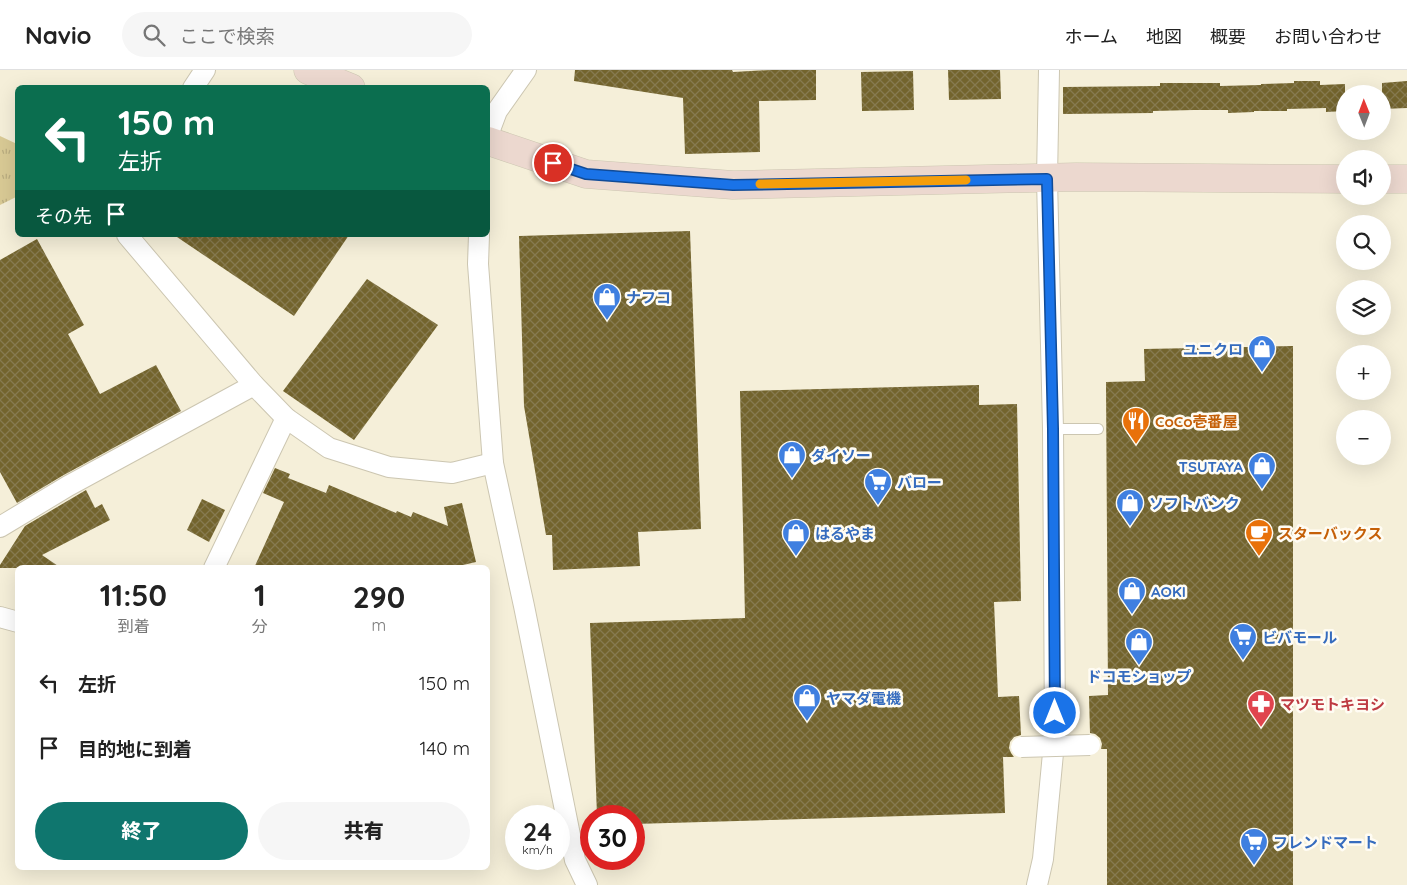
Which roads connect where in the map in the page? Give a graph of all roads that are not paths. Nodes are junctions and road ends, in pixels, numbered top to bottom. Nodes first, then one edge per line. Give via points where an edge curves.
1 (205, 70) edge
2 (308, 70) edge
3 (526, 70) edge
4 (1049, 70) edge
5 (195, 85) edge
6 (344, 85) edge
7 (490, 129) edge
8 (490, 142) edge
9 (1047, 179) junction
10 (1336, 179) edge
11 (1391, 179) edge
12 (1407, 179) edge
13 (129, 237) edge
14 (480, 237) edge
15 (254, 385) junction
16 (286, 418) junction
17 (1053, 429) junction
18 (1098, 429) dead end
19 (493, 463) junction
20 (0, 527) edge
21 (215, 565) edge
22 (0, 617) edge
23 (15, 621) edge
24 (1090, 745) dead end
25 (1021, 747) dead end
26 (587, 885) edge
27 (1037, 885) edge

1 - 5 street
2 - 6 street
3 - 7 street via 496,111
4 - 9 street
8 - 9 street via 586,174 733,185
9 - 10 street
9 - 17 street
11 - 12 street
13 - 15 street
14 - 19 street via 478,264
15 - 16 street
15 - 20 street via 68,486
16 - 19 street via 329,448 389,467 452,473
16 - 21 street
17 - 18 lane
17 - 27 street via 1055,732 1043,859
19 - 26 street via 575,860
22 - 23 street
24 - 25 street, bridge

